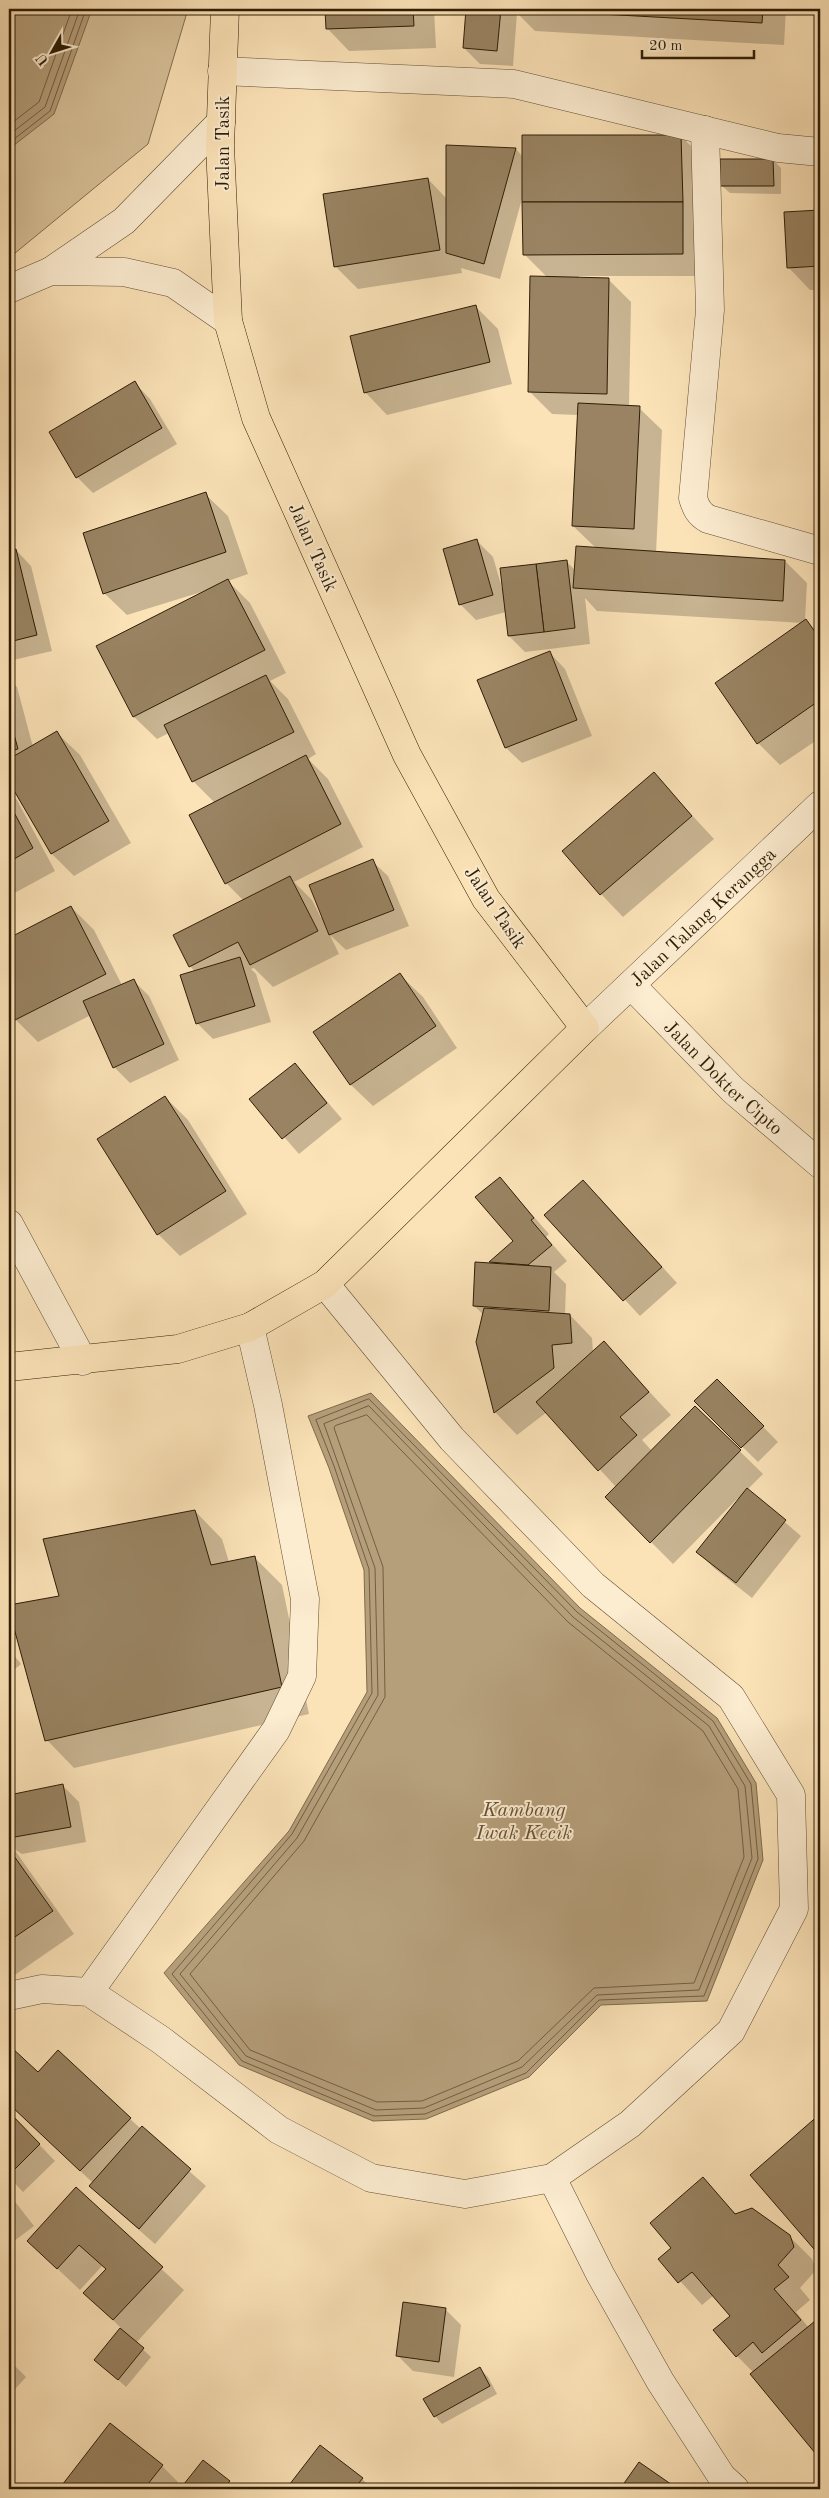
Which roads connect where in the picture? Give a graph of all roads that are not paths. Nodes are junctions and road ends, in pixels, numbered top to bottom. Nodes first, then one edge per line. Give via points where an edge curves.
1 (224, 9) edge
2 (222, 71) junction
3 (221, 122) junction
4 (705, 130) junction
5 (820, 152) edge
6 (51, 271) junction
7 (9, 289) edge
8 (228, 321) junction
9 (820, 551) edge
10 (820, 805) edge
11 (631, 985) junction
12 (585, 1028) junction
13 (820, 1164) edge
14 (9, 1224) edge
15 (325, 1284) junction
16 (250, 1327) junction
17 (83, 1361) junction
18 (9, 1367) edge
19 (89, 1992) junction
20 (9, 1996) edge
21 (552, 2178) junction
22 (735, 2489) edge

1 - 2 main road, Jalan Tasik
2 - 3 main road, Jalan Tasik
2 - 4 street via 514,84
3 - 6 street via 124,221
3 - 8 main road, Jalan Tasik
4 - 5 street via 778,148
4 - 9 street via 710,310 693,498 700,515 708,519
6 - 7 street
6 - 8 street via 124,272 173,283
8 - 12 main road, Jalan Tasik via 256,418 407,755 486,899
10 - 11 street, Jalan Talang Kerangga
11 - 12 street, Jalan Talang Kerangga
11 - 13 street, Jalan Dokter Cipto via 733,1090
12 - 15 main road
14 - 17 street
15 - 16 main road
15 - 21 street via 452,1439 594,1585 731,1697 791,1795 794,1909 731,2031 630,2124
16 - 17 main road via 178,1349
16 - 19 street via 305,1599 302,1676 276,1730
17 - 18 main road
19 - 20 street via 42,1988
19 - 21 street via 161,2040 279,2130 371,2178 465,2194
21 - 22 street via 600,2274 660,2381 722,2477

